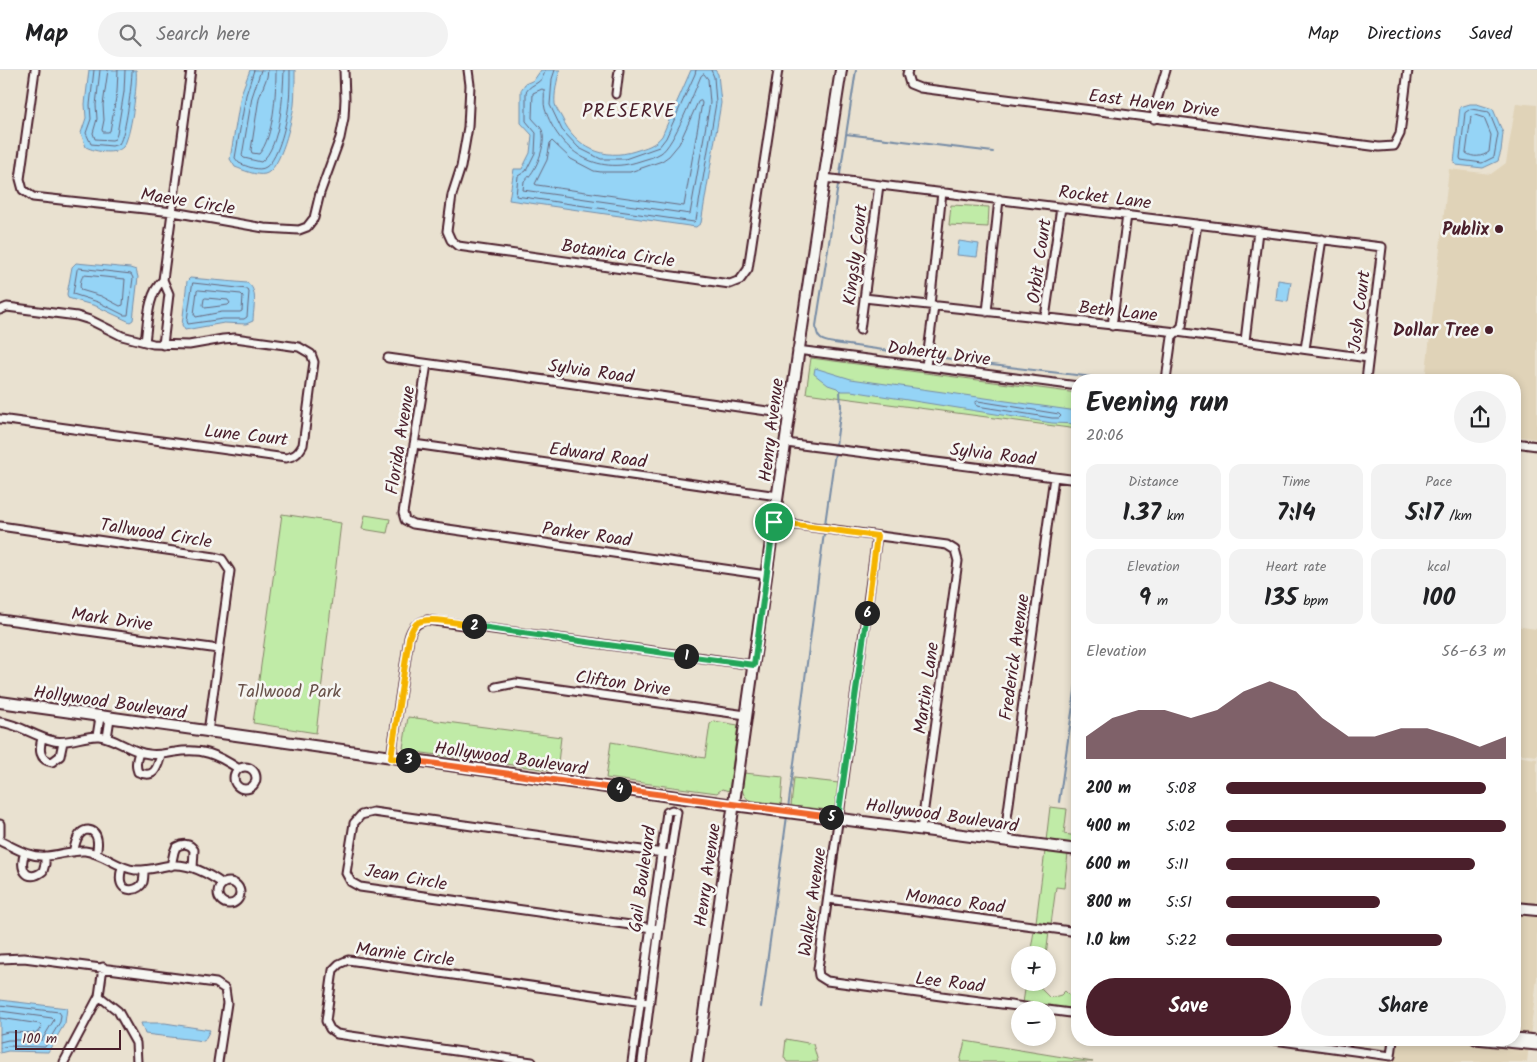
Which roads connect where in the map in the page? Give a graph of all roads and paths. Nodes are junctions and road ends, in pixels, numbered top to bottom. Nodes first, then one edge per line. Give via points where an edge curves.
1 (35, 70) edge
2 (191, 70) edge
3 (344, 70) edge
4 (468, 70) edge
5 (619, 70) edge
6 (778, 70) edge
7 (841, 70) edge
8 (908, 70) edge
9 (1166, 70) edge
10 (1408, 70) edge
11 (616, 94) dead end
12 (1154, 119) junction
13 (824, 178) junction
14 (879, 184) junction
15 (942, 192) junction
16 (999, 200) junction
17 (1062, 207) junction
18 (172, 212) junction
19 (1127, 215) junction
20 (1197, 224) junction
21 (1258, 231) junction
22 (1322, 239) junction
23 (1382, 247) joint
24 (163, 280) junction
25 (864, 298) junction
26 (932, 305) junction
27 (0, 310) edge
28 (987, 312) junction
29 (1045, 318) junction
30 (1112, 326) junction
31 (860, 330) dead end
32 (1177, 332) junction
33 (1244, 341) junction
34 (145, 342) junction
35 (163, 345) junction
36 (1305, 349) junction
37 (798, 350) junction
38 (388, 358) dead end
39 (1368, 358) junction
40 (427, 364) junction
41 (926, 366) junction
42 (1167, 374) edge
43 (1367, 374) edge
44 (1071, 385) edge
45 (789, 414) junction
46 (0, 419) edge
47 (786, 443) junction
48 (414, 444) junction
49 (1521, 444) edge
50 (1537, 446) edge
51 (1054, 477) junction
52 (1071, 479) edge
53 (778, 496) junction
54 (405, 520) joint
55 (774, 522) junction
56 (0, 526) edge
57 (877, 536) junction
58 (766, 575) junction
59 (0, 619) edge
60 (219, 649) junction
61 (754, 665) junction
62 (496, 687) dead end
63 (0, 702) edge
64 (746, 715) junction
65 (105, 718) junction
66 (0, 722) edge
67 (208, 732) junction
68 (97, 736) junction
69 (42, 738) junction
70 (107, 738) junction
71 (63, 742) junction
72 (139, 752) junction
73 (161, 755) junction
74 (391, 758) junction
75 (239, 769) dead end
76 (734, 805) junction
77 (838, 818) junction
78 (0, 824) edge
79 (921, 830) junction
80 (0, 835) edge
81 (1004, 840) junction
82 (0, 841) edge
83 (1071, 849) edge
84 (73, 852) junction
85 (25, 853) junction
86 (661, 853) junction
87 (96, 854) junction
88 (670, 854) junction
89 (45, 856) junction
90 (122, 866) junction
91 (171, 866) junction
92 (193, 868) junction
93 (144, 870) junction
94 (223, 884) dead end
95 (828, 899) junction
96 (1521, 909) edge
97 (1537, 910) edge
98 (651, 928) junction
99 (659, 929) junction
100 (1071, 931) edge
101 (0, 959) edge
102 (103, 968) junction
103 (819, 976) joint
104 (99, 996) junction
105 (641, 1002) junction
106 (650, 1003) junction
107 (1071, 1013) edge
108 (1521, 1037) edge
109 (1537, 1039) edge
110 (1521, 1044) edge
111 (1318, 1046) edge
112 (1392, 1046) edge
113 (1537, 1046) edge
114 (64, 1062) edge
115 (137, 1062) edge
116 (218, 1062) edge
117 (532, 1062) edge
118 (632, 1062) edge
119 (642, 1062) edge
120 (697, 1062) edge

1 - 18 street, Maeve Circle via 20,179 23,190 34,197
2 - 18 street
3 - 18 street, Maeve Circle via 345,99 340,138 314,218 307,227 299,230 264,228
4 - 6 street, Botanica Circle via 468,126 447,231 458,246 730,284 740,280 748,269
5 - 11 street
7 - 13 street, Henry Avenue
8 - 12 street, East Haven Drive via 910,84 920,88
9 - 12 street
10 - 12 street, East Haven Drive via 1400,134 1394,146 1379,147
13 - 14 street, Rocket Lane
13 - 37 street, Henry Avenue
14 - 15 street, Rocket Lane
14 - 25 street, Kingsly Court
15 - 16 street, Rocket Lane
15 - 26 street
16 - 17 street, Rocket Lane
16 - 28 street
17 - 19 street, Rocket Lane
17 - 29 street, Orbit Court
18 - 24 street
19 - 20 street, Rocket Lane
19 - 30 street
20 - 21 street, Rocket Lane
20 - 32 street via 1182,326
21 - 22 street, Rocket Lane
21 - 33 street
22 - 23 street, Rocket Lane
22 - 36 street
23 - 39 street, Josh Court
24 - 34 street via 152,298
24 - 35 street via 169,294
25 - 26 street, Beth Lane
25 - 31 street, Kingsly Court
26 - 28 street, Beth Lane
26 - 41 street
27 - 34 street, Lune Court via 7,307 77,316 122,336
28 - 29 street, Beth Lane
29 - 30 street, Beth Lane
30 - 32 street, Beth Lane
32 - 33 street, Beth Lane
32 - 42 street via 1172,338
33 - 36 street, Beth Lane
34 - 35 street, Lune Court
35 - 46 street, Lune Court via 235,338 306,350 314,362 303,445 299,453 286,458
36 - 39 street, Beth Lane
37 - 41 street, Doherty Drive
37 - 45 street, Henry Avenue
38 - 40 street, Sylvia Road
39 - 43 street, Josh Court
40 - 45 street, Sylvia Road
40 - 48 street, Florida Avenue
41 - 44 street, Doherty Drive
45 - 47 street, Henry Avenue
47 - 51 street, Sylvia Road
47 - 53 street, Henry Avenue
48 - 53 street, Edward Road
48 - 54 street, Florida Avenue via 403,512
49 - 50 street
51 - 52 street, Sylvia Road
51 - 81 street, Frederick Avenue
53 - 55 street, Henry Avenue
54 - 58 street, Parker Road via 413,524
55 - 57 street
55 - 58 street, Henry Avenue
56 - 60 street, Tallwood Circle via 222,559 230,571
57 - 77 street, Walker Avenue
57 - 79 street, Martin Lane via 947,546 955,550 958,561
58 - 61 street, Henry Avenue
59 - 60 street, Mark Drive
60 - 67 street, Tallwood Circle
61 - 64 street, Henry Avenue
61 - 74 street via 427,620 417,622 409,638
62 - 64 street, Clifton Drive via 516,683
63 - 65 street, Hollywood Boulevard
64 - 76 street, Henry Avenue
65 - 67 street, Hollywood Boulevard
65 - 68 street
65 - 70 street
66 - 69 street
67 - 74 street, Hollywood Boulevard
68 - 70 street
68 - 71 street
69 - 71 street
69 - 71 street via 41,756 52,762 60,756
70 - 72 street
72 - 73 street
72 - 73 street via 136,768 146,774 156,770
73 - 75 street via 199,750 214,754
74 - 76 street, Hollywood Boulevard
76 - 77 street, Hollywood Boulevard
76 - 120 street, Henry Avenue
77 - 79 street, Hollywood Boulevard
77 - 95 street, Walker Avenue
78 - 80 street
79 - 81 street, Hollywood Boulevard
81 - 83 street, Hollywood Boulevard
82 - 85 street
84 - 87 street
84 - 87 street via 79,835 88,830 97,837
84 - 89 street
85 - 89 street
85 - 89 street via 22,868 29,876 43,871
86 - 88 street, Jean Circle
86 - 88 street, Gail Boulevard via 667,812 672,810 677,812
86 - 98 street, Gail Boulevard
86 - 98 street, Jean Circle via 373,812 361,815 354,823 346,873 351,882 360,887
87 - 90 street
88 - 99 street, Gail Boulevard
90 - 93 street
90 - 93 street via 121,884 130,889 140,886
91 - 92 street
91 - 92 street via 176,847 186,844 194,850
91 - 93 street
92 - 94 street
95 - 100 street, Monaco Road
95 - 103 street, Walker Avenue
96 - 97 street
98 - 99 street, Jean Circle
98 - 105 street, Gail Boulevard
99 - 106 street, Gail Boulevard
101 - 102 street via 24,958
102 - 104 street
102 - 116 street via 216,983 225,989 227,1003
103 - 107 street, Lee Road via 827,981
104 - 114 street
104 - 115 street via 118,1011 136,1043
105 - 106 street, Marnie Circle
105 - 117 street, Marnie Circle via 348,960 333,970 326,1021 337,1034
105 - 118 street, Gail Boulevard
106 - 119 street, Gail Boulevard
108 - 109 street
110 - 113 street
111 - 112 street via 1391,1056

